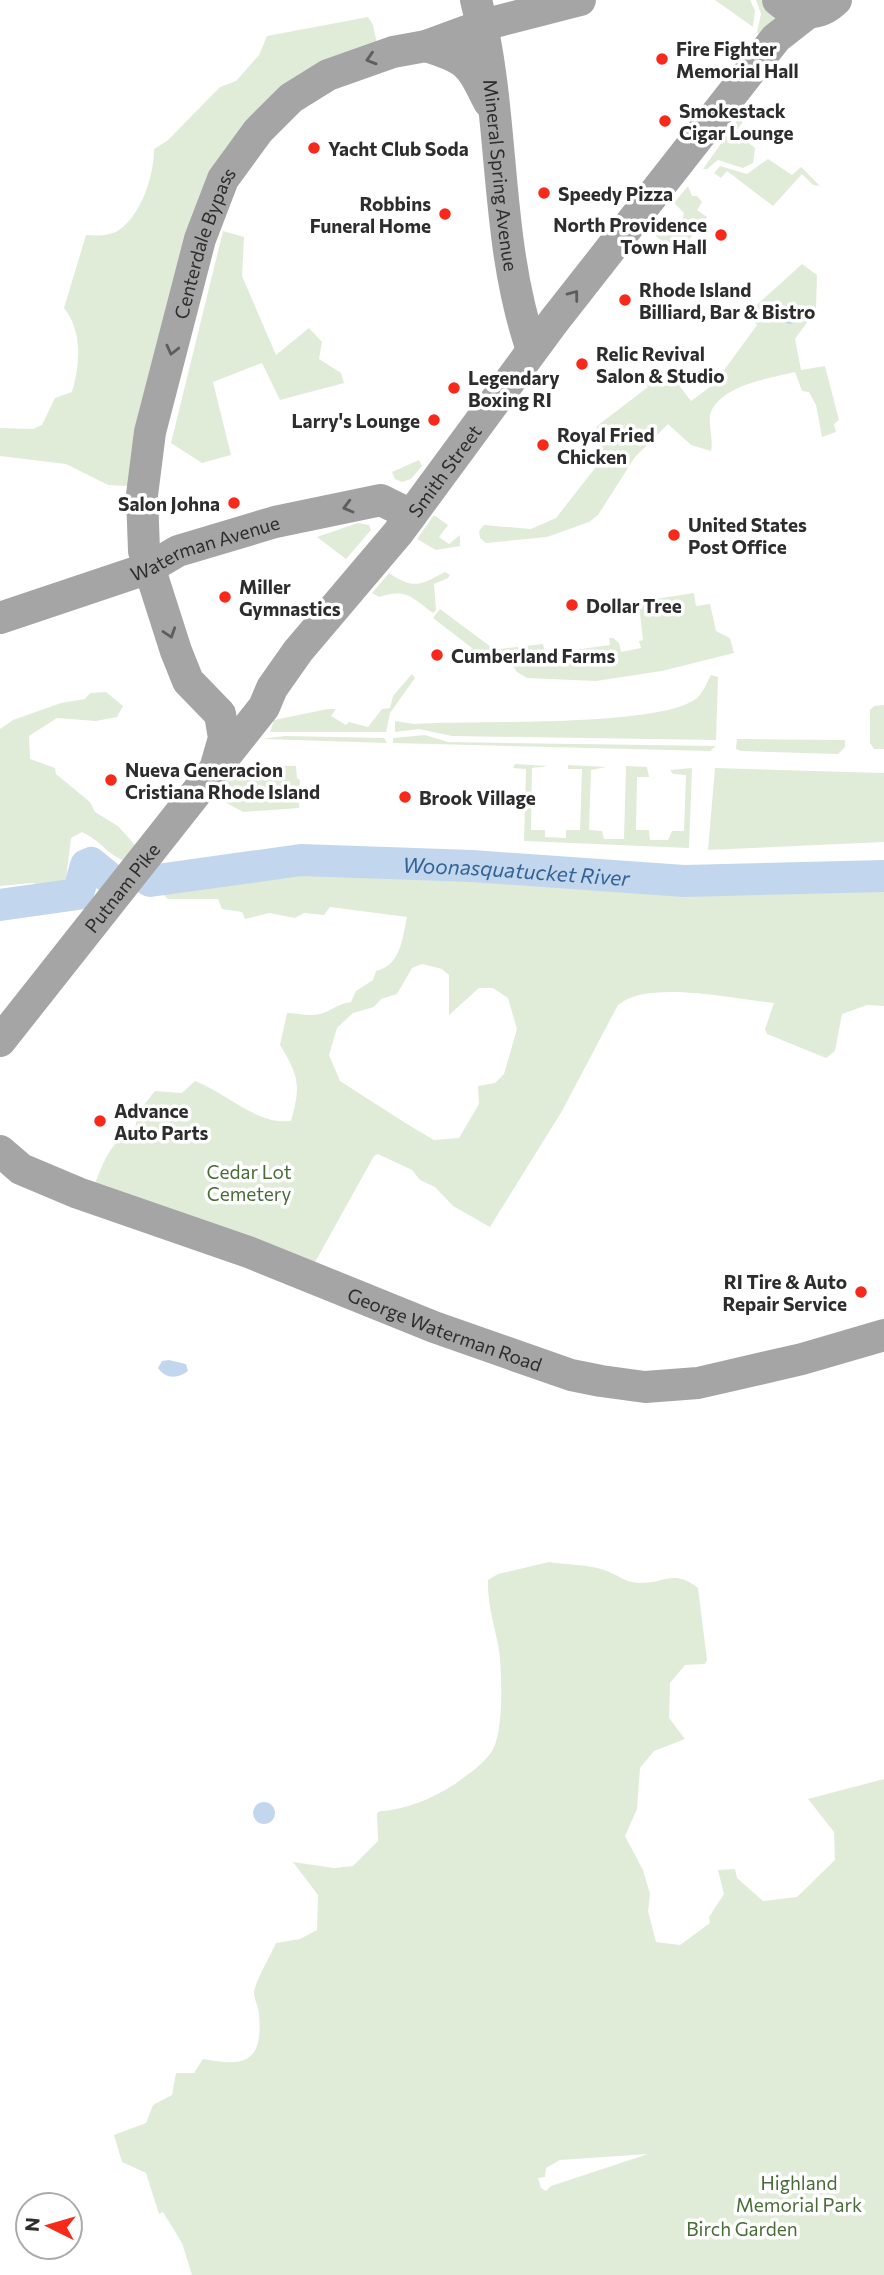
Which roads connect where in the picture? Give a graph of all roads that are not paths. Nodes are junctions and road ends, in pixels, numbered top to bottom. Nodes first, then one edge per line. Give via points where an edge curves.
1 (580, 0) edge
2 (778, 0) edge
3 (836, 0) edge
4 (480, 12) edge
5 (808, 13) junction
6 (426, 46) junction
7 (493, 110) junction
8 (532, 350) junction
9 (411, 515) junction
10 (149, 568) junction
11 (0, 618) edge
12 (272, 688) junction
13 (223, 716) junction
14 (0, 1041) edge
15 (6, 1161) edge
16 (884, 1335) edge

1 - 4 main road, Centerdale Bypass
2 - 5 main road via 787,8
3 - 5 main road, Smith Street
4 - 6 main road, Centerdale Bypass
4 - 7 main road, Mineral Spring Avenue via 493,82
8 -> 5 main road, Smith Street via 776,38
6 - 7 main road via 453,54 469,65
6 -> 10 main road, Centerdale Bypass via 347,66 290,98 258,131 223,179 200,239 150,432 142,495
7 - 8 main road, Mineral Spring Avenue via 514,274
8 - 9 main road, Smith Street
9 -> 10 main road, Waterman Avenue via 392,503 369,500 178,551
9 - 12 main road, Smith Street
10 - 11 main road, Waterman Avenue
10 -> 13 main road, Centerdale Bypass via 188,681
12 - 13 main road via 251,703 234,705
12 - 13 main road, Smith Street via 264,707
13 - 14 main road, Putnam Pike via 224,738 215,768
15 - 16 main road, George Waterman Road via 78,1193 251,1254 434,1327 571,1375 601,1381 645,1387 698,1383

